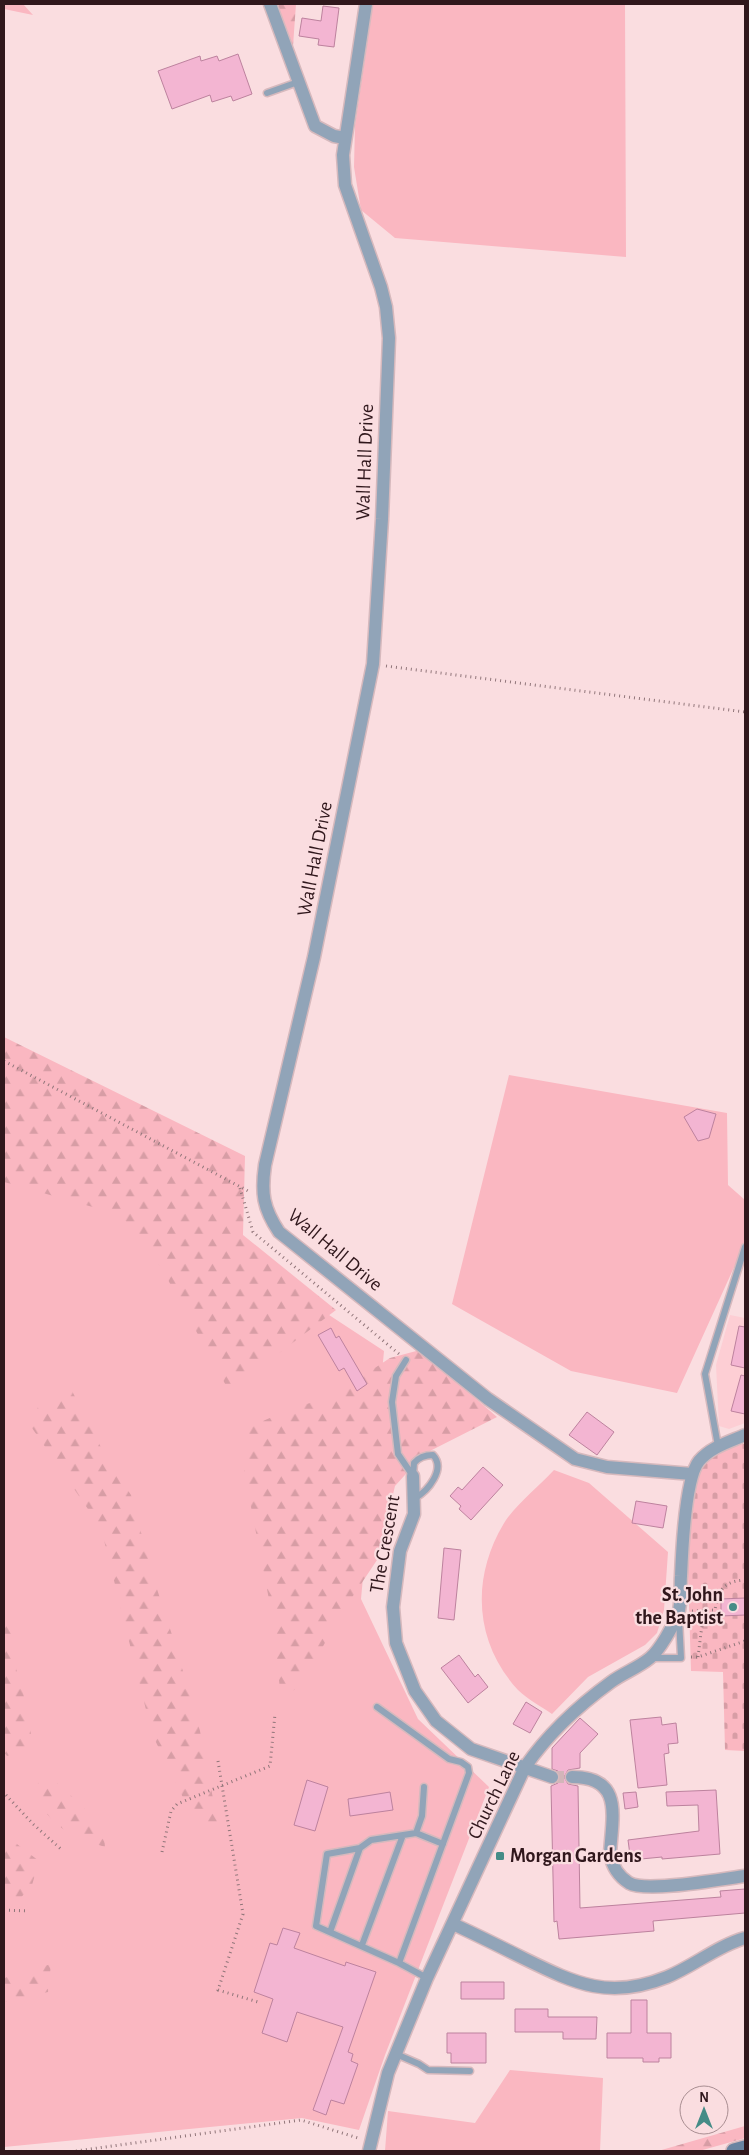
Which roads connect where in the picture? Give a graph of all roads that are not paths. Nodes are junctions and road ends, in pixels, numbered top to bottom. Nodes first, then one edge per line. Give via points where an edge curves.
1 (270, 4) edge
2 (366, 4) edge
3 (298, 82) junction
4 (267, 93) dead end
5 (345, 138) junction
6 (745, 1247) edge
7 (406, 1360) dead end
8 (745, 1435) edge
9 (718, 1446) junction
10 (692, 1474) junction
11 (413, 1476) junction
12 (414, 1498) junction
13 (679, 1612) junction
14 (650, 1658) junction
15 (377, 1707) dead end
16 (470, 1749) junction
17 (461, 1762) junction
18 (525, 1767) junction
19 (552, 1777) tunnel mouth
20 (572, 1777) tunnel mouth
21 (424, 1787) dead end
22 (416, 1833) junction
23 (403, 1835) junction
24 (443, 1844) junction
25 (360, 1848) junction
26 (745, 1876) edge
27 (453, 1924) junction
28 (330, 1932) junction
29 (745, 1938) edge
30 (362, 1946) junction
31 (399, 1963) junction
32 (427, 1978) junction
33 (396, 2054) junction
34 (470, 2071) dead end
35 (370, 2147) edge
36 (745, 2148) edge
37 (734, 2151) edge

1 - 3 street
2 - 5 street, Wall Hall Drive
3 - 4 lane
3 - 5 street via 315,126
5 - 10 street, Wall Hall Drive via 345,185 381,287 389,338 373,664 314,957 265,1165 263,1198 279,1232 488,1399 559,1448 575,1458 607,1467
6 - 9 lane via 705,1374
7 - 11 lane, The Crescent via 396,1376 392,1402 398,1454
8 - 9 street, Church Lane
9 - 10 street, Church Lane via 699,1461
10 - 13 street, Church Lane via 683,1538
11 - 12 street, The Crescent
11 - 12 lane via 417,1459 433,1455 439,1468 422,1494
12 - 16 street, The Crescent via 414,1514 400,1551 393,1607 396,1643 415,1690 436,1721
13 - 14 street, Church Lane
13 - 14 lane via 681,1658
14 - 18 street, Church Lane via 611,1682 564,1722 542,1743
15 - 17 lane via 449,1760
16 - 17 lane
16 - 18 street, The Crescent
17 - 24 lane via 469,1772
18 - 19 street, The Crescent
18 - 27 street, Church Lane
20 - 26 street via 592,1779 606,1789 613,1803 610,1854 616,1870 629,1883 650,1887
21 - 22 lane via 422,1816
22 - 23 lane
22 - 24 lane
23 - 25 lane via 371,1840
23 - 30 lane
24 - 31 lane
25 - 28 lane
25 - 28 lane via 327,1854 316,1926
27 - 29 street via 569,1980 601,1988 643,1986 669,1976 728,1943
27 - 32 street, Church Lane
28 - 30 lane
30 - 31 lane
31 - 32 lane
32 - 33 street, Church Lane
33 - 34 lane via 428,2070
33 - 35 street, Church Lane
36 - 37 main road

